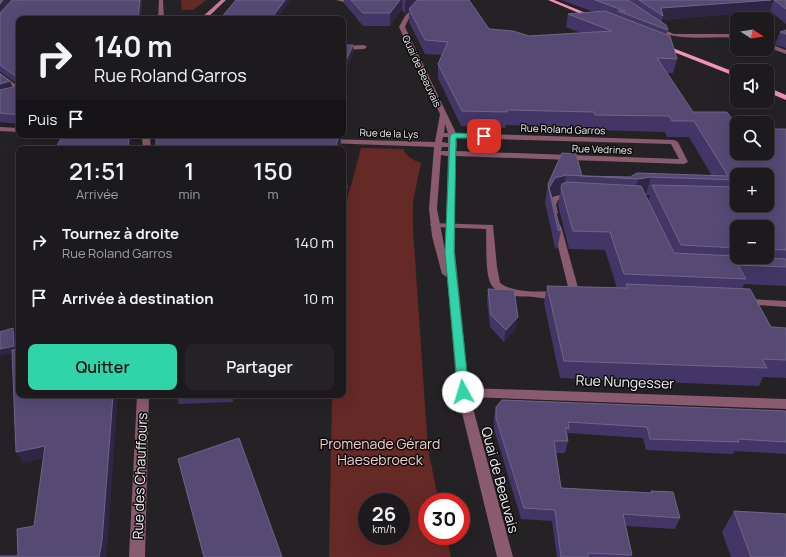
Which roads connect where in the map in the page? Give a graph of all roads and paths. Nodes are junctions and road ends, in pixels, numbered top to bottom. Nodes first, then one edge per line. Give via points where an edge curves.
1 (161, 0) edge
2 (224, 0) edge
3 (338, 0) edge
4 (424, 0) edge
5 (550, 0) edge
6 (344, 1) dead end
7 (161, 16) edge
8 (206, 16) edge
9 (604, 22) edge
10 (652, 26) edge
11 (730, 35) edge
12 (655, 42) edge
13 (364, 46) dead end
14 (346, 48) edge
15 (774, 48) edge
16 (786, 52) edge
17 (730, 73) edge
18 (0, 75) edge
19 (774, 89) edge
20 (16, 91) edge
21 (774, 92) edge
22 (786, 93) edge
23 (786, 98) edge
24 (443, 115) junction
25 (0, 129) edge
26 (16, 130) edge
27 (440, 135) junction
28 (453, 136) junction
29 (318, 141) edge
30 (438, 149) junction
31 (453, 150) junction
32 (679, 153) joint
33 (576, 196) edge
34 (434, 225) junction
35 (450, 226) junction
36 (452, 291) junction
37 (739, 302) edge
38 (786, 304) edge
39 (463, 392) junction
40 (144, 398) edge
41 (786, 404) edge
42 (137, 557) edge
43 (505, 557) edge

1 - 7 street
2 - 8 main road
3 - 6 street
4 - 24 street, Quai de Beauvais via 407,17 402,27
5 - 9 main road
10 - 11 street via 676,36
12 - 17 main road
13 - 14 lane
15 - 16 street
18 - 20 street
19 - 22 main road
21 - 23 main road
24 - 27 street, Quai de Beauvais
24 - 28 street, Quai de Beauvais
25 - 26 street
27 - 28 street, Rue Roland Garros
27 - 30 street, Quai de Beauvais
28 - 31 street, Quai de Beauvais
28 - 32 street, Rue Roland Garros via 674,142
29 - 30 street, Rue de la Lys
30 - 31 street, Rue Vedrines
30 - 34 street, Quai de Beauvais
31 - 32 street, Rue Vedrines via 684,162
31 - 35 street, Quai de Beauvais
33 - 35 lane via 563,196 555,199 552,205 579,296 515,293 500,288 494,281 490,227
34 - 35 lane
34 - 36 street, Quai de Beauvais
35 - 36 street, Quai de Beauvais
36 - 39 street, Quai de Beauvais
37 - 38 lane
39 - 41 street, Rue Nungesser
39 - 43 street, Quai de Beauvais
40 - 42 street, Rue des Chauffours

